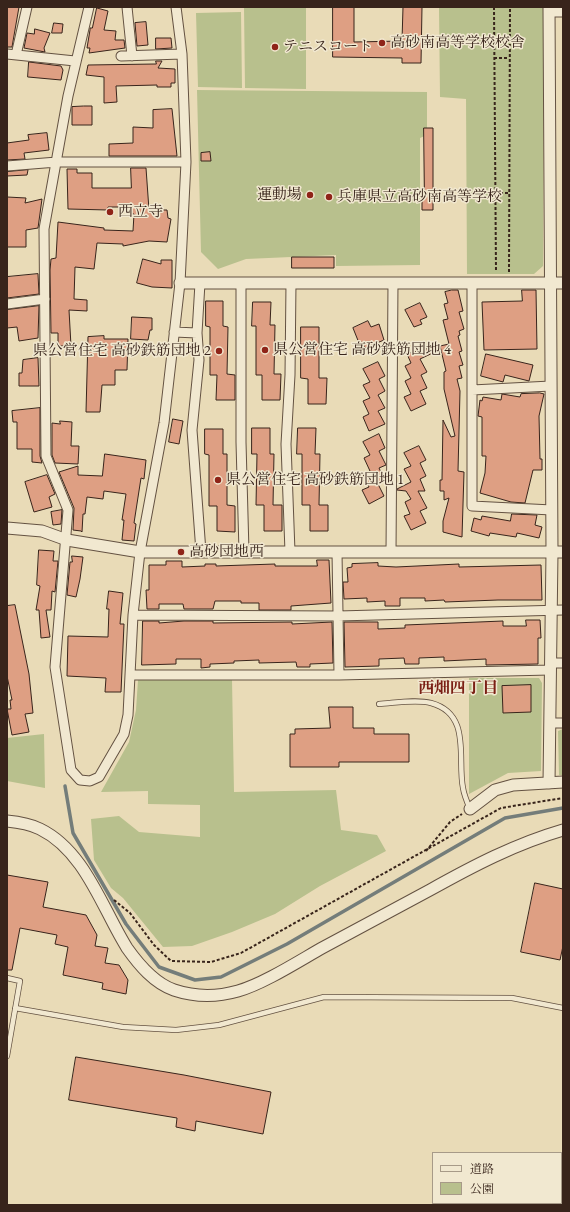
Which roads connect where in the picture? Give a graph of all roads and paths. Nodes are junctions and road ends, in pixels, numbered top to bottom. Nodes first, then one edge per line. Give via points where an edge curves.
1 (27, 7) edge
2 (89, 7) edge
3 (127, 7) edge
4 (176, 7) edge
5 (494, 7) edge
6 (510, 7) edge
7 (549, 9) edge
8 (563, 12) edge
9 (12, 54) edge
10 (182, 54) junction
11 (121, 56) dead end
12 (132, 56) junction
13 (494, 58) junction
14 (509, 58) junction
15 (75, 61) junction
16 (57, 162) junction
17 (186, 162) junction
18 (7, 166) edge
19 (495, 193) junction
20 (509, 193) junction
21 (180, 283) junction
22 (200, 283) junction
23 (241, 283) junction
24 (291, 283) junction
25 (393, 283) junction
26 (472, 283) junction
27 (496, 283) junction
28 (509, 283) junction
29 (550, 283) junction
30 (563, 283) edge
31 (45, 299) junction
32 (7, 304) edge
33 (174, 332) junction
34 (197, 333) junction
35 (551, 386) junction
36 (472, 390) junction
37 (552, 510) junction
38 (7, 528) edge
39 (66, 540) junction
40 (140, 552) junction
41 (201, 552) junction
42 (244, 552) junction
43 (290, 552) junction
44 (337, 552) junction
45 (391, 552) junction
46 (558, 552) edge
47 (551, 610) junction
48 (563, 610) edge
49 (133, 615) junction
50 (338, 616) junction
51 (563, 663) edge
52 (550, 667) junction
53 (130, 675) junction
54 (338, 675) junction
55 (379, 704) dead end
56 (550, 723) junction
57 (563, 723) edge
58 (563, 782) edge
59 (549, 783) junction
60 (563, 798) edge
61 (470, 809) junction
62 (7, 820) edge
63 (563, 830) edge
64 (424, 853) junction
65 (110, 897) dead end
66 (7, 978) edge
67 (15, 1008) junction
68 (563, 1008) edge
69 (7, 1056) edge

1 - 9 street
2 - 15 street
3 - 12 street
4 - 10 street
5 - 13 path
6 - 14 path
7 - 8 street
7 - 29 street
9 - 15 street
10 - 12 street
10 - 17 street
11 - 12 street
13 - 14 path
13 - 19 path
14 - 20 path
15 - 16 street
16 - 17 street
16 - 18 street
16 - 31 street via 44,229
17 - 21 street
19 - 20 path
19 - 27 path
20 - 28 path
21 - 22 street
21 - 33 street
22 - 23 street
22 - 34 street
23 - 24 street
23 - 42 street
24 - 25 street
24 - 43 street via 286,444
25 - 26 street
25 - 45 street
26 - 27 street
26 - 36 street
27 - 28 street
28 - 29 street
29 - 30 street
29 - 35 street
31 - 32 street
31 - 39 street via 46,456 68,510
33 - 34 street
33 - 40 street via 164,423
34 - 41 street via 199,360 192,430
35 - 36 street
35 - 37 street
36 - 37 street via 472,506
37 - 46 street
38 - 39 street via 42,531
39 - 40 street
39 - 53 street via 55,667 71,770 80,780 90,781 99,777 124,734 128,715
40 - 41 street
40 - 49 street
41 - 42 street
42 - 43 street
43 - 44 street
44 - 45 street
44 - 50 street
45 - 46 street
46 - 47 street
47 - 48 street
47 - 50 street
47 - 52 street
49 - 50 street
49 - 53 street
50 - 54 street
51 - 52 street
52 - 54 street
52 - 56 street
53 - 54 street
55 - 61 lane via 431,703 448,712 460,730 463,788
56 - 57 street
56 - 59 street
58 - 59 street
59 - 61 street via 513,785 495,790
60 - 64 path via 501,808
61 - 64 path via 450,822
62 - 63 street via 39,829 56,839 71,853 133,957 145,971 169,988 186,994 201,995 239,991 509,849
64 - 65 path via 241,953 211,962 170,961 154,945 130,913
66 - 67 lane via 20,981
67 - 68 lane via 123,1027 176,1030 219,1025 324,997 512,998
67 - 69 lane

